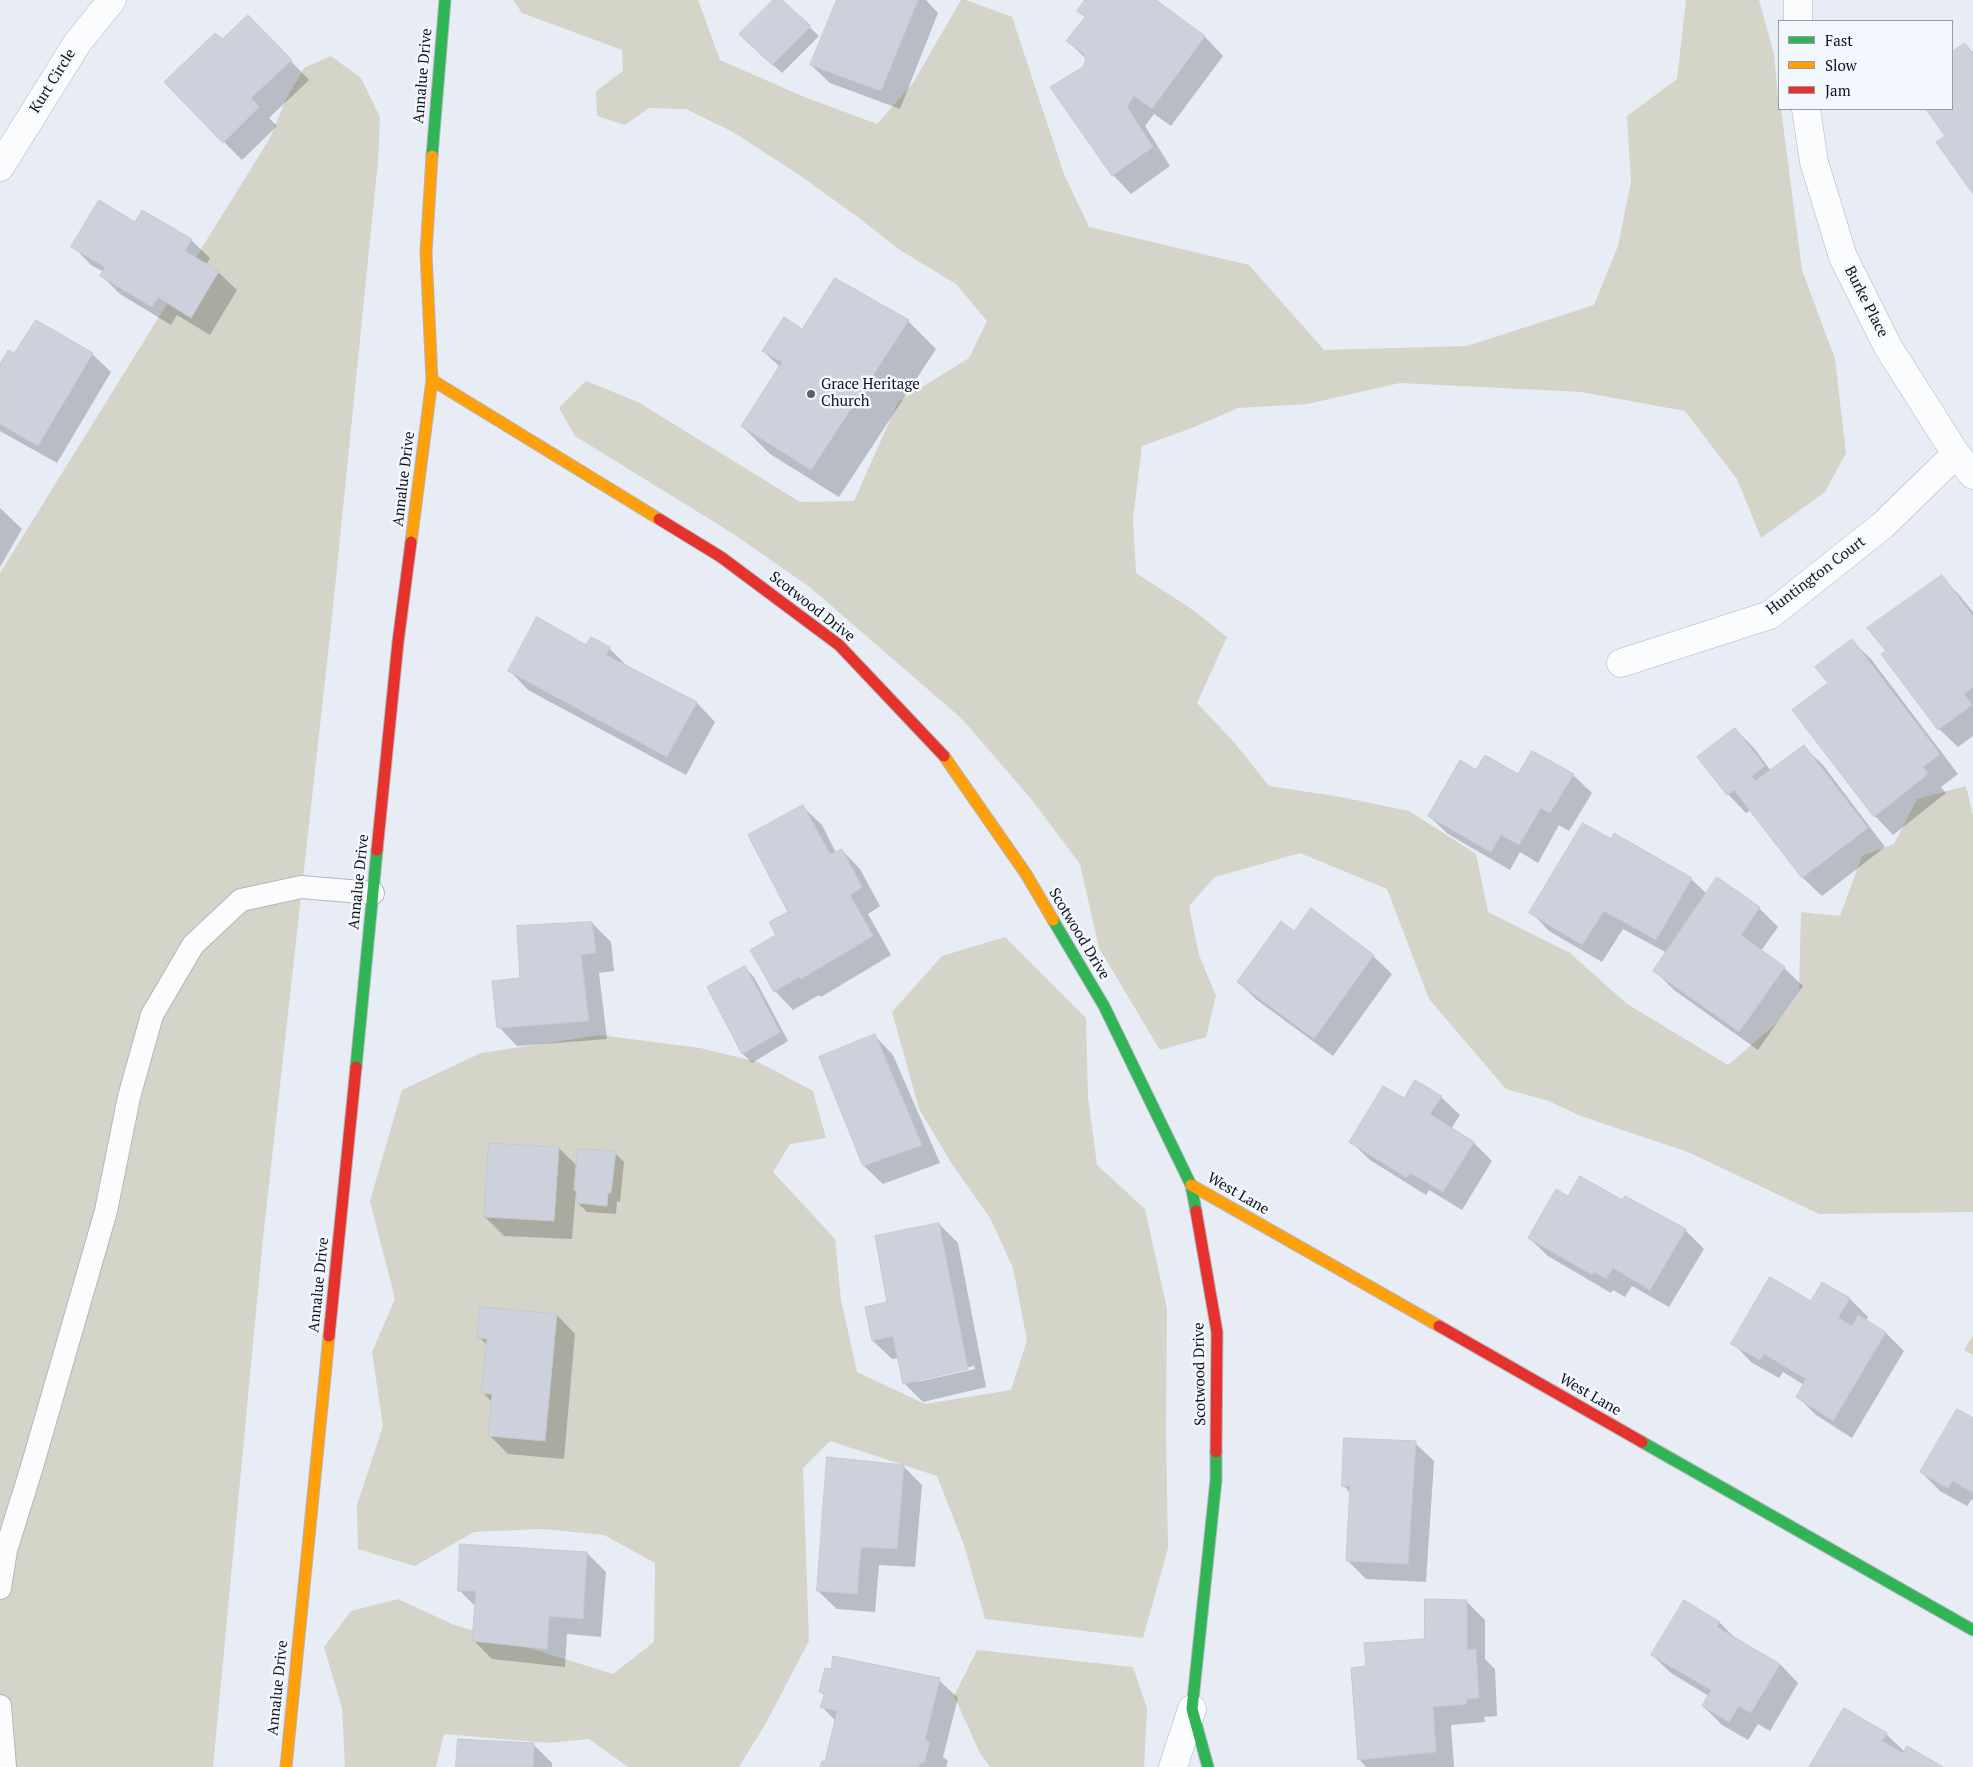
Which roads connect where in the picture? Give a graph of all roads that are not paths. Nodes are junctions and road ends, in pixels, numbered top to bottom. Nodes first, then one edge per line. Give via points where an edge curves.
1 (112, 0) edge
2 (445, 0) edge
3 (1798, 0) edge
4 (1798, 20) edge
5 (1806, 110) edge
6 (0, 167) edge
7 (432, 380) junction
8 (1956, 454) junction
9 (1973, 475) edge
10 (1622, 663) dead end
11 (373, 893) junction
12 (1191, 1185) junction
13 (0, 1588) edge
14 (1973, 1630) edge
15 (0, 1706) edge
16 (1192, 1709) junction
17 (5, 1767) edge
18 (286, 1767) edge
19 (1173, 1767) edge
20 (1208, 1767) edge

1 - 6 street, Kurt Circle via 78,42
2 - 7 street, Annalue Drive via 426,253
3 - 4 street
5 - 8 street, Burke Place via 1814,162 1842,257 1888,346
7 - 11 street, Annalue Drive via 398,642
7 - 12 street, Scotwood Drive via 721,557 839,645 941,752 1026,874 1104,1006
8 - 9 street, Burke Place
8 - 10 street, Huntington Court via 1883,525 1770,615
11 - 13 lane via 301,887 241,900 194,945 152,1015 130,1097 106,1210 6,1550
11 - 18 street, Annalue Drive
12 - 14 street, West Lane
12 - 16 street, Scotwood Drive via 1218,1332 1216,1480
15 - 17 lane
16 - 19 street
16 - 20 street, Scotwood Drive

